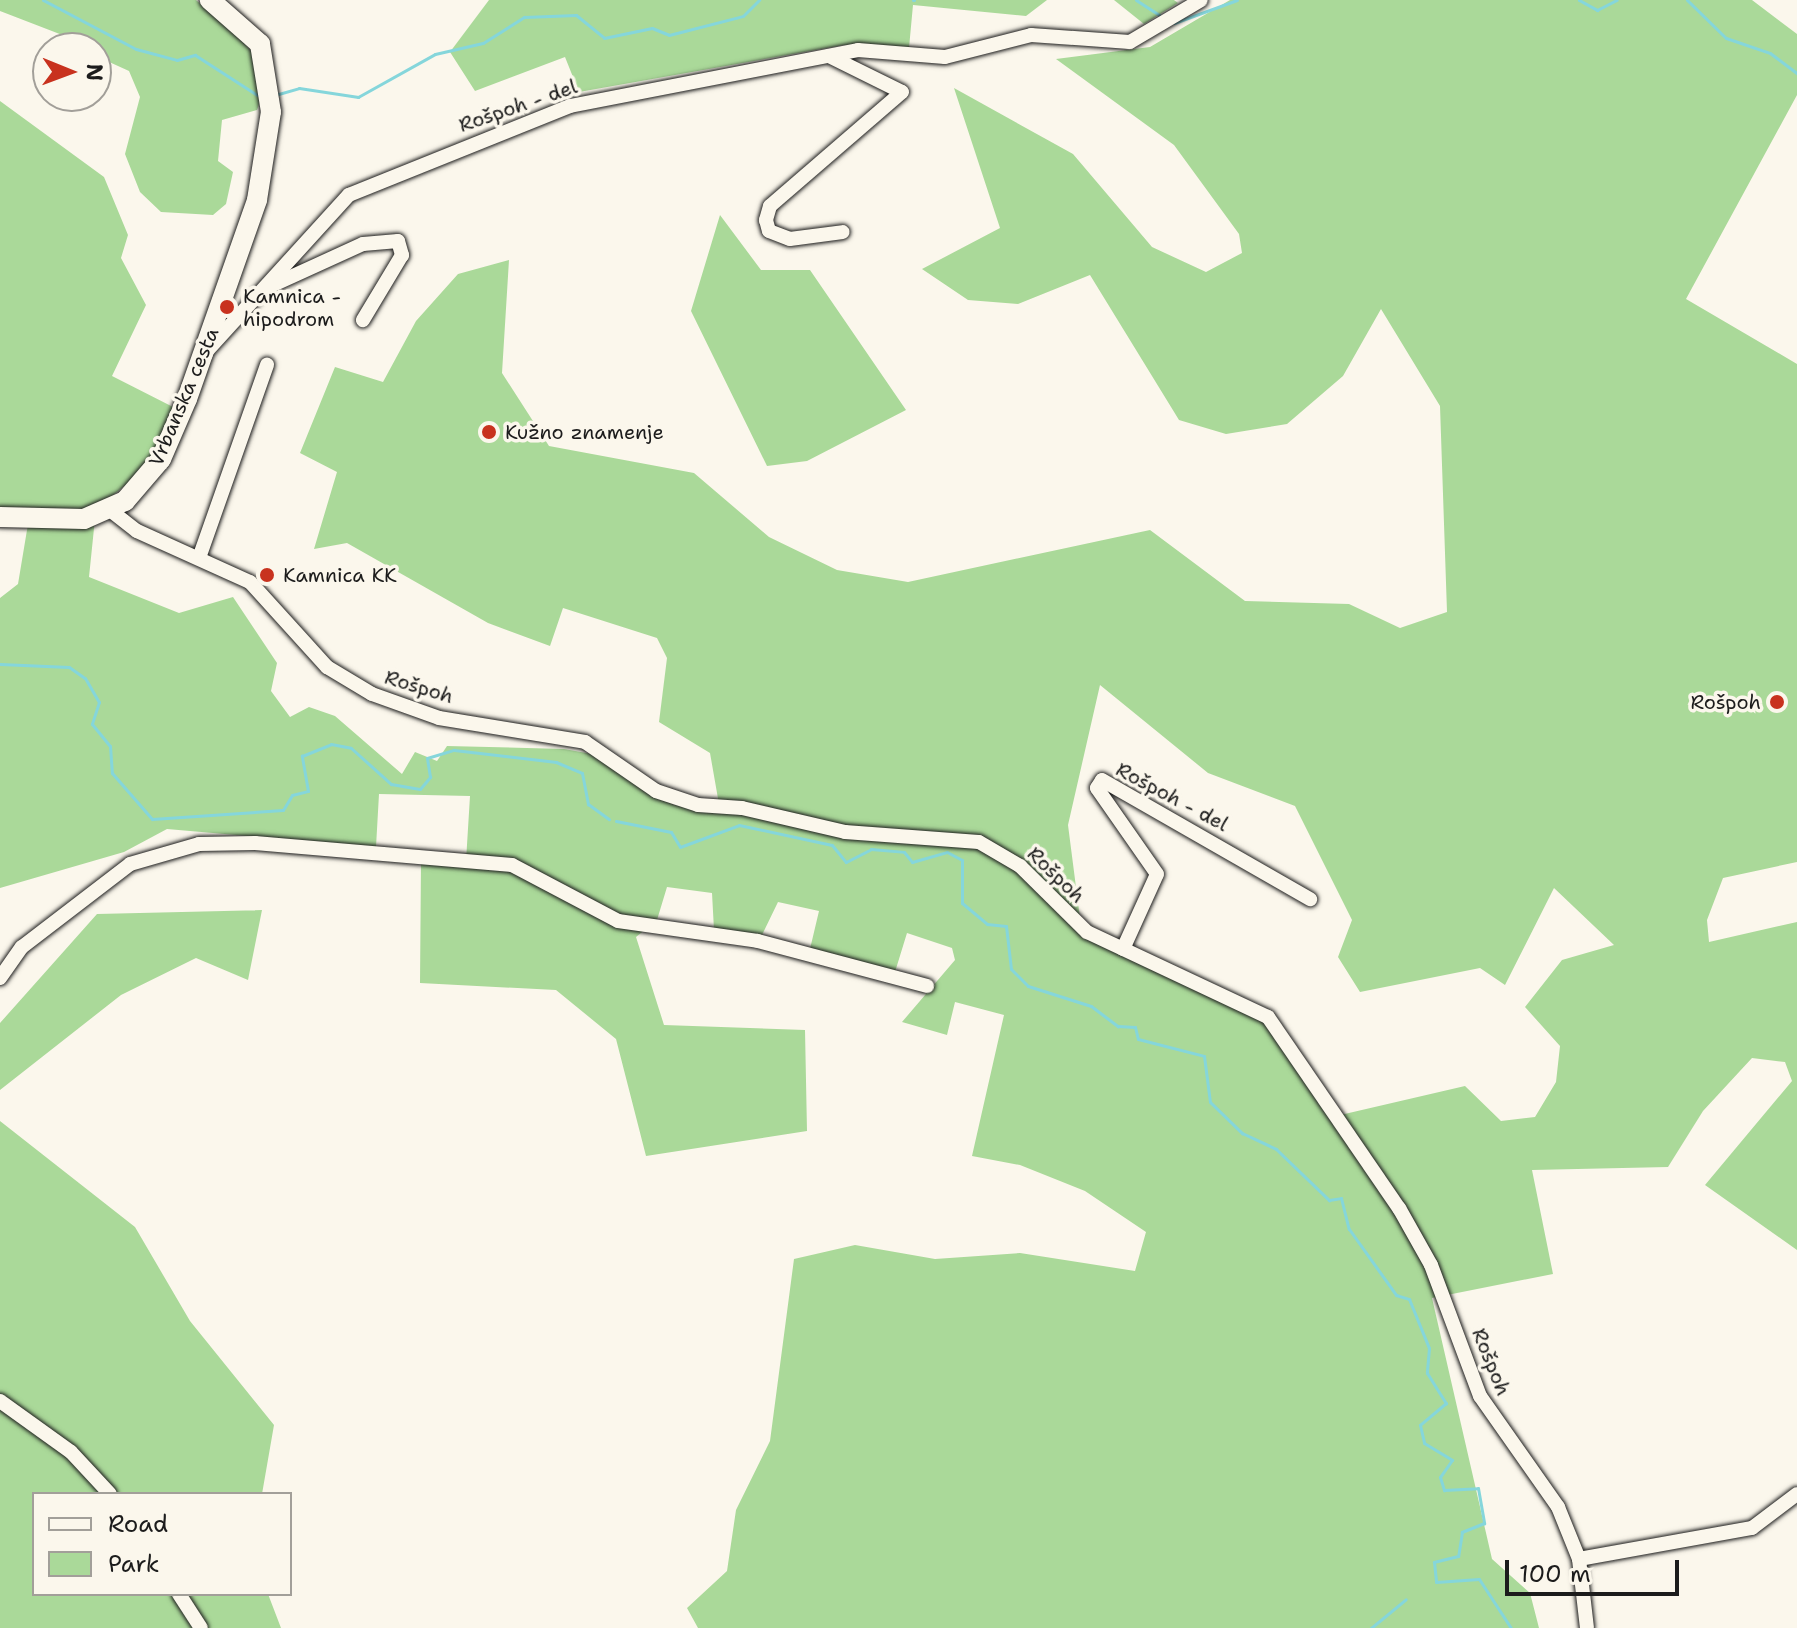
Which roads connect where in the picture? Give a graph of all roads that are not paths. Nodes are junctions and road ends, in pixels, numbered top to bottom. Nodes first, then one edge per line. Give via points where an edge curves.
1 (210, 0) edge
2 (1201, 0) edge
3 (829, 56) junction
4 (843, 232) dead end
5 (268, 287) junction
6 (363, 320) dead end
7 (205, 353) junction
8 (267, 365) dead end
9 (110, 510) junction
10 (0, 517) edge
11 (199, 558) junction
12 (1310, 899) dead end
13 (1123, 949) junction
14 (0, 978) edge
15 (927, 986) dead end
16 (0, 1401) edge
17 (108, 1492) edge
18 (1797, 1494) edge
19 (1579, 1559) junction
20 (180, 1596) edge
21 (201, 1628) edge
22 (1587, 1628) edge

1 - 7 street, Vrbanska cesta via 260,44 271,112 257,200
2 - 3 street, Rošpoh - del via 1159,31 1106,42 1031,35 945,57 858,50
3 - 4 street via 902,92 770,206 766,220 769,231 790,239
3 - 5 street, Rošpoh - del via 570,106 391,173 349,195
5 - 6 street, Rošpoh - del via 363,244 398,241 402,255
5 - 7 street, Rošpoh - del
7 - 9 street, Vrbanska cesta via 161,459 140,489
8 - 11 street
9 - 10 street, Vrbanska cesta via 84,519
9 - 11 street, Rošpoh
11 - 13 street, Rošpoh via 258,588 327,667 372,694 439,718 585,742 656,791 698,805 845,832 979,842 1020,866 1087,932
12 - 13 street, Rošpoh - del via 1102,780 1097,788 1157,874
13 - 19 street, Rošpoh via 1249,1005 1298,1053 1431,1265 1480,1396 1558,1507
14 - 15 street via 22,947 83,894 130,864 199,844 255,843 512,865 618,921 758,941
16 - 17 street via 71,1452
18 - 19 street via 1752,1528
19 - 22 street, Rošpoh
20 - 21 street

